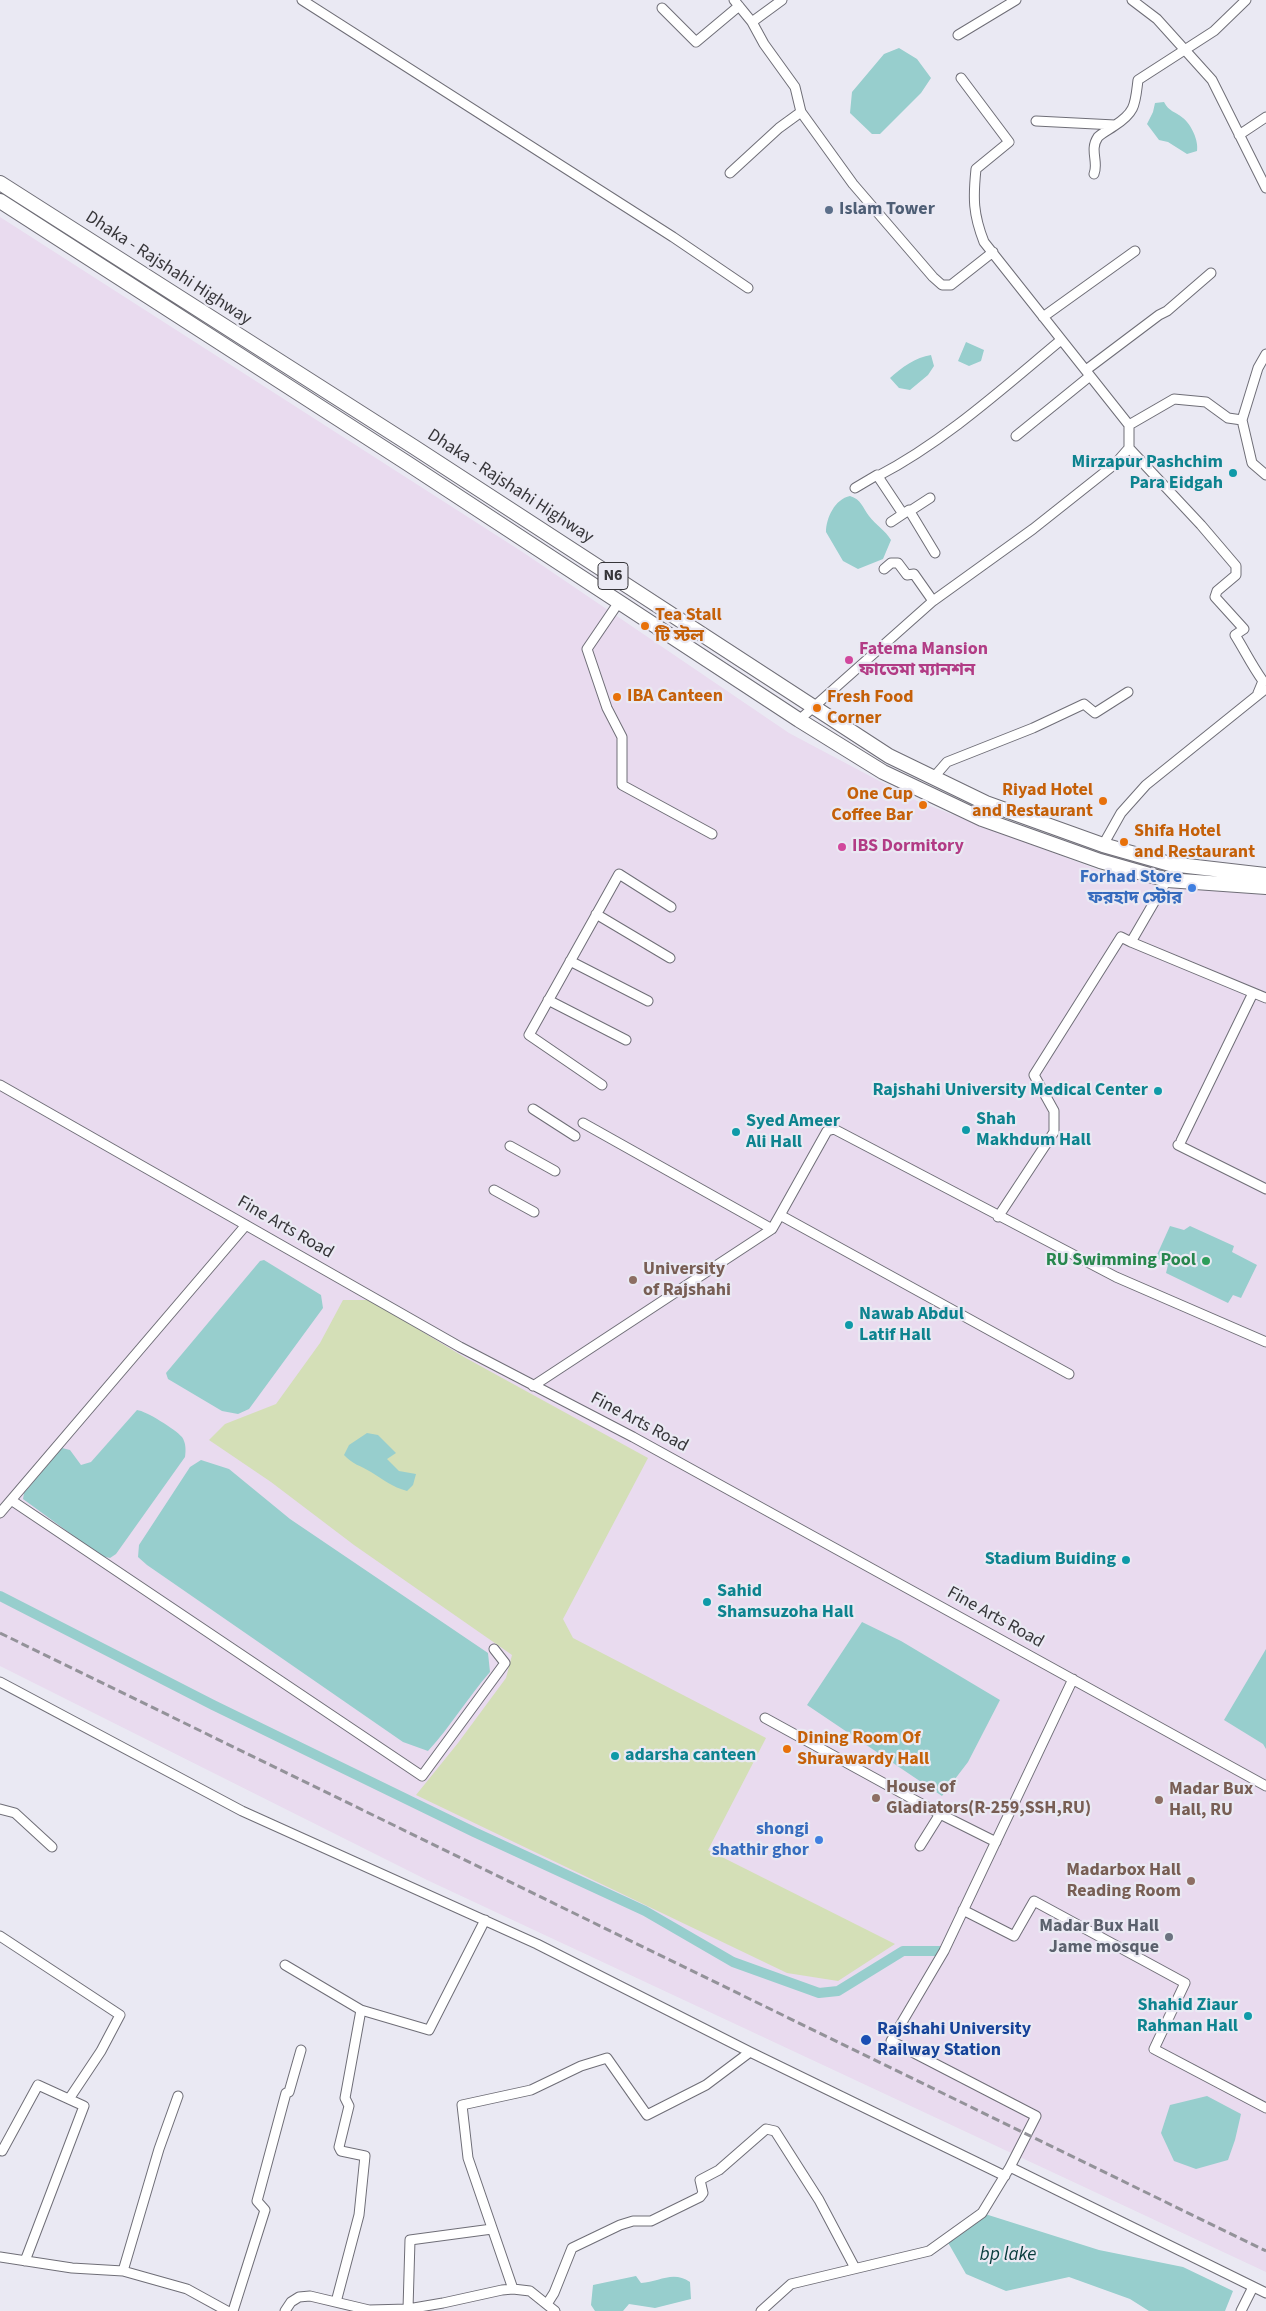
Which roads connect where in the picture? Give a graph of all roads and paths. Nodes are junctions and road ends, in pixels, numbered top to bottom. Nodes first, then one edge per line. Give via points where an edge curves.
1 (302, 0) edge
2 (782, 0) edge
3 (1016, 0) edge
4 (1132, 0) edge
5 (1246, 0) edge
6 (737, 3) edge
7 (662, 8) dead end
8 (752, 22) junction
9 (958, 35) dead end
10 (1184, 49) junction
11 (961, 78) dead end
12 (801, 112) junction
13 (1266, 117) edge
14 (1036, 121) dead end
15 (1116, 125) junction
16 (1239, 135) junction
17 (730, 173) dead end
18 (1094, 174) dead end
19 (0, 183) edge
20 (1265, 185) edge
21 (0, 201) edge
22 (1135, 251) dead end
23 (993, 252) junction
24 (1211, 273) dead end
25 (748, 288) dead end
26 (1043, 317) junction
27 (1061, 340) junction
28 (1266, 354) edge
29 (1088, 373) junction
30 (1242, 420) junction
31 (1129, 425) junction
32 (1016, 436) dead end
33 (1129, 448) junction
34 (1266, 475) edge
35 (878, 476) junction
36 (855, 488) dead end
37 (930, 498) dead end
38 (906, 512) junction
39 (891, 522) dead end
40 (936, 553) dead end
41 (884, 569) dead end
42 (933, 601) junction
43 (619, 602) junction
44 (1128, 692) dead end
45 (1262, 692) edge
46 (812, 708) junction
47 (799, 720) junction
48 (934, 777) junction
49 (712, 834) dead end
50 (1103, 845) junction
51 (1266, 875) edge
52 (1167, 880) junction
53 (1266, 887) edge
54 (671, 907) dead end
55 (596, 914) junction
56 (1131, 942) junction
57 (670, 958) dead end
58 (570, 961) junction
59 (1253, 993) junction
60 (1266, 998) edge
61 (548, 1000) junction
62 (648, 1001) dead end
63 (626, 1040) dead end
64 (0, 1085) edge
65 (602, 1085) dead end
66 (533, 1109) dead end
67 (583, 1123) dead end
68 (575, 1136) dead end
69 (510, 1146) dead end
70 (556, 1171) dead end
71 (1266, 1189) edge
72 (494, 1190) dead end
73 (534, 1212) dead end
74 (780, 1216) junction
75 (998, 1217) junction
76 (246, 1225) junction
77 (772, 1229) junction
78 (1266, 1342) edge
79 (1069, 1374) dead end
80 (533, 1386) junction
81 (11, 1500) junction
82 (0, 1514) edge
83 (494, 1649) dead end
84 (1073, 1680) junction
85 (0, 1682) edge
86 (765, 1718) dead end
87 (1266, 1786) edge
88 (0, 1809) edge
89 (940, 1814) junction
90 (996, 1842) junction
91 (920, 1846) dead end
92 (52, 1847) dead end
93 (963, 1910) junction
94 (485, 1920) junction
95 (0, 1936) edge
96 (285, 1965) dead end
97 (361, 2010) junction
98 (301, 2050) dead end
99 (750, 2052) junction
100 (178, 2096) dead end
101 (69, 2099) junction
102 (1266, 2108) edge
103 (2, 2151) dead end
104 (1010, 2167) junction
105 (1005, 2176) junction
106 (492, 2229) junction
107 (0, 2257) edge
108 (25, 2261) junction
109 (855, 2268) junction
110 (122, 2271) junction
111 (1253, 2287) junction
112 (513, 2290) junction
113 (1266, 2293) edge
114 (336, 2302) junction
115 (547, 2304) junction
116 (408, 2308) junction
117 (227, 2311) edge
118 (232, 2311) edge
119 (286, 2311) edge
120 (555, 2311) edge
121 (761, 2311) edge
122 (1241, 2311) edge

1 - 25 street
2 - 8 street
3 - 9 street
4 - 10 street via 1157,19
5 - 10 street via 1214,30
6 - 7 street via 696,42
6 - 8 street
8 - 12 street via 795,87
10 - 15 street via 1138,80 1134,108
10 - 16 street via 1212,80
11 - 23 street via 1010,142 976,169 973,192 975,220 984,242
12 - 17 street
12 - 23 street via 854,184 942,284 951,285
13 - 16 street
14 - 15 street
15 - 18 street via 1099,136 1093,149
16 - 20 street
19 - 46 highway, Dhaka - Rajshahi Highway / N6
21 - 43 highway, Dhaka - Rajshahi Highway / N6
22 - 26 street
23 - 26 street
24 - 29 street
26 - 27 street
27 - 29 street
27 - 35 street via 949,431 910,459
28 - 30 street via 1258,368
29 - 31 street
29 - 32 street
30 - 31 street via 1228,418 1206,402 1174,399
30 - 34 street via 1252,463
31 - 33 street
33 - 42 street via 1114,464 1033,529
33 - 45 street via 1236,566 1236,575 1217,591 1215,597 1244,629 1235,635 1263,681
35 - 36 street
35 - 38 street
37 - 38 street
38 - 39 street
38 - 40 street
41 - 42 street via 891,563 898,563 907,575 914,574
42 - 46 street
43 - 47 highway, Dhaka - Rajshahi Highway / N6
43 - 49 street via 587,649 607,708 622,737 622,784
44 - 48 street via 1095,713 1084,704 947,762
45 - 50 street via 1146,785 1120,813
46 - 47 street
46 - 48 highway, Dhaka - Rajshahi Highway / N6 via 889,756
47 - 52 highway, Dhaka - Rajshahi Highway / N6 via 883,772 982,819 1100,861
48 - 50 highway, Dhaka - Rajshahi Highway / N6 via 986,803
50 - 51 highway, Dhaka - Rajshahi Highway / N6 via 1170,864
52 - 53 highway, Dhaka - Rajshahi Highway / N6
52 - 56 street
54 - 55 street via 619,874
55 - 57 street
55 - 58 street
56 - 59 street
56 - 75 street via 1121,937 1034,1075 1054,1111 1054,1132
58 - 61 street
58 - 62 street
59 - 60 street
59 - 71 street via 1180,1143
61 - 63 street
61 - 65 street via 529,1035
64 - 76 street, Fine Arts Road
66 - 68 street
67 - 77 street
69 - 70 street
72 - 73 street
74 - 75 street via 830,1129
74 - 77 street
74 - 79 street
75 - 78 street via 1116,1276
76 - 80 street, Fine Arts Road
76 - 81 street
77 - 80 street
80 - 84 street, Fine Arts Road via 633,1437
81 - 82 street
81 - 83 street via 422,1776 505,1663
84 - 87 street, Fine Arts Road
84 - 90 street
85 - 94 street via 242,1811
86 - 89 street
88 - 92 street via 15,1813
89 - 90 street
89 - 91 street
90 - 93 street
93 - 102 street via 1014,1936 1034,1901 1185,1983 1154,2049
93 - 104 street via 944,1951 891,2041 1036,2116
94 - 97 street via 429,2030
94 - 99 street
95 - 101 street via 120,2015 102,2051
96 - 97 street
97 - 114 street via 345,2098 349,2106 339,2147 341,2151 365,2156 359,2215
98 - 118 street via 257,2201 265,2210
99 - 105 street
99 - 106 street via 706,2085 647,2115 607,2058 581,2066 531,2090 462,2105 468,2158
100 - 110 street
101 - 103 street via 38,2085
101 - 108 street via 84,2106
104 - 105 street
104 - 111 street
105 - 109 street via 982,2213 929,2251
106 - 112 street
106 - 116 street via 410,2240
107 - 108 street
108 - 110 street
109 - 115 street via 819,2200 775,2131 766,2129 719,2170 700,2180 703,2194 700,2197 650,2221 620,2225 572,2248
109 - 121 street via 791,2284
110 - 117 street via 187,2288
111 - 113 street
111 - 122 street
112 - 115 street via 530,2291
112 - 116 street
114 - 116 street via 369,2310
114 - 119 street via 299,2297
115 - 120 street

